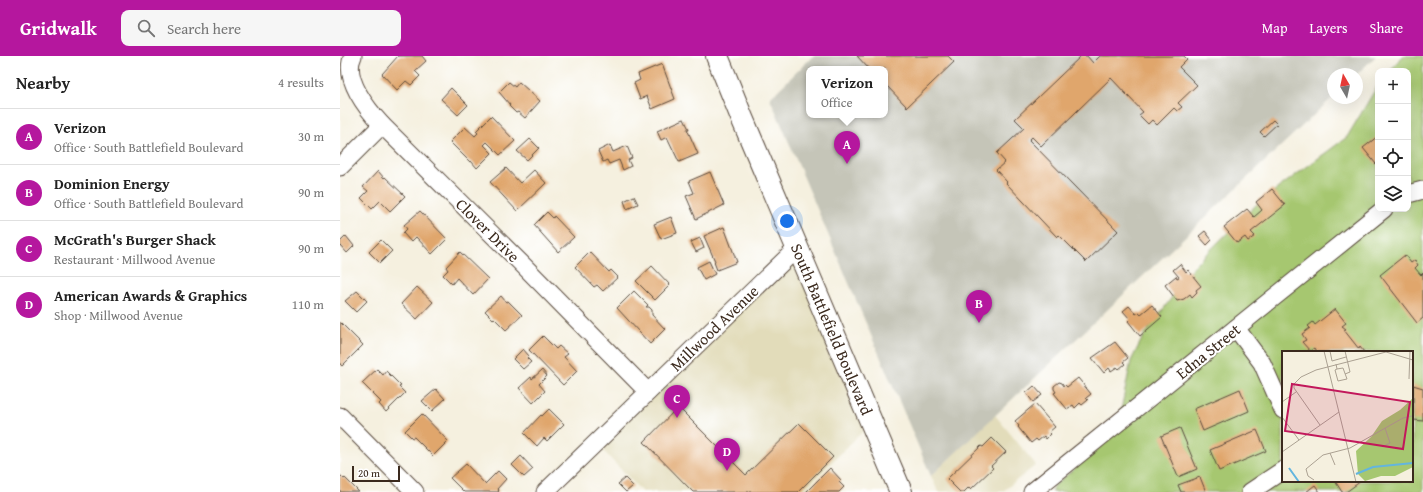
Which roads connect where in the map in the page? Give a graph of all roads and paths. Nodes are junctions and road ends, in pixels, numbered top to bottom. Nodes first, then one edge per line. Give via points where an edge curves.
1 (353, 56) edge
2 (717, 56) edge
3 (382, 125) junction
4 (340, 167) edge
5 (1423, 190) edge
6 (1411, 193) edge
7 (1380, 212) edge
8 (797, 248) junction
9 (1236, 328) junction
10 (648, 392) junction
11 (1282, 408) edge
12 (340, 416) edge
13 (1282, 471) edge
14 (415, 492) edge
15 (545, 492) edge
16 (901, 492) edge
17 (1032, 492) edge
18 (1250, 492) edge

1 - 3 street, Clover Drive via 353,82 359,97
2 - 8 main road, South Battlefield Boulevard
3 - 4 street
3 - 10 street, Clover Drive
5 - 6 street
7 - 9 street, Edna Street
8 - 10 street, Millwood Avenue
8 - 16 main road, South Battlefield Boulevard
9 - 11 street via 1262,363
9 - 17 street, Edna Street via 1111,434
10 - 15 street, Millwood Avenue
12 - 14 street
13 - 18 street

